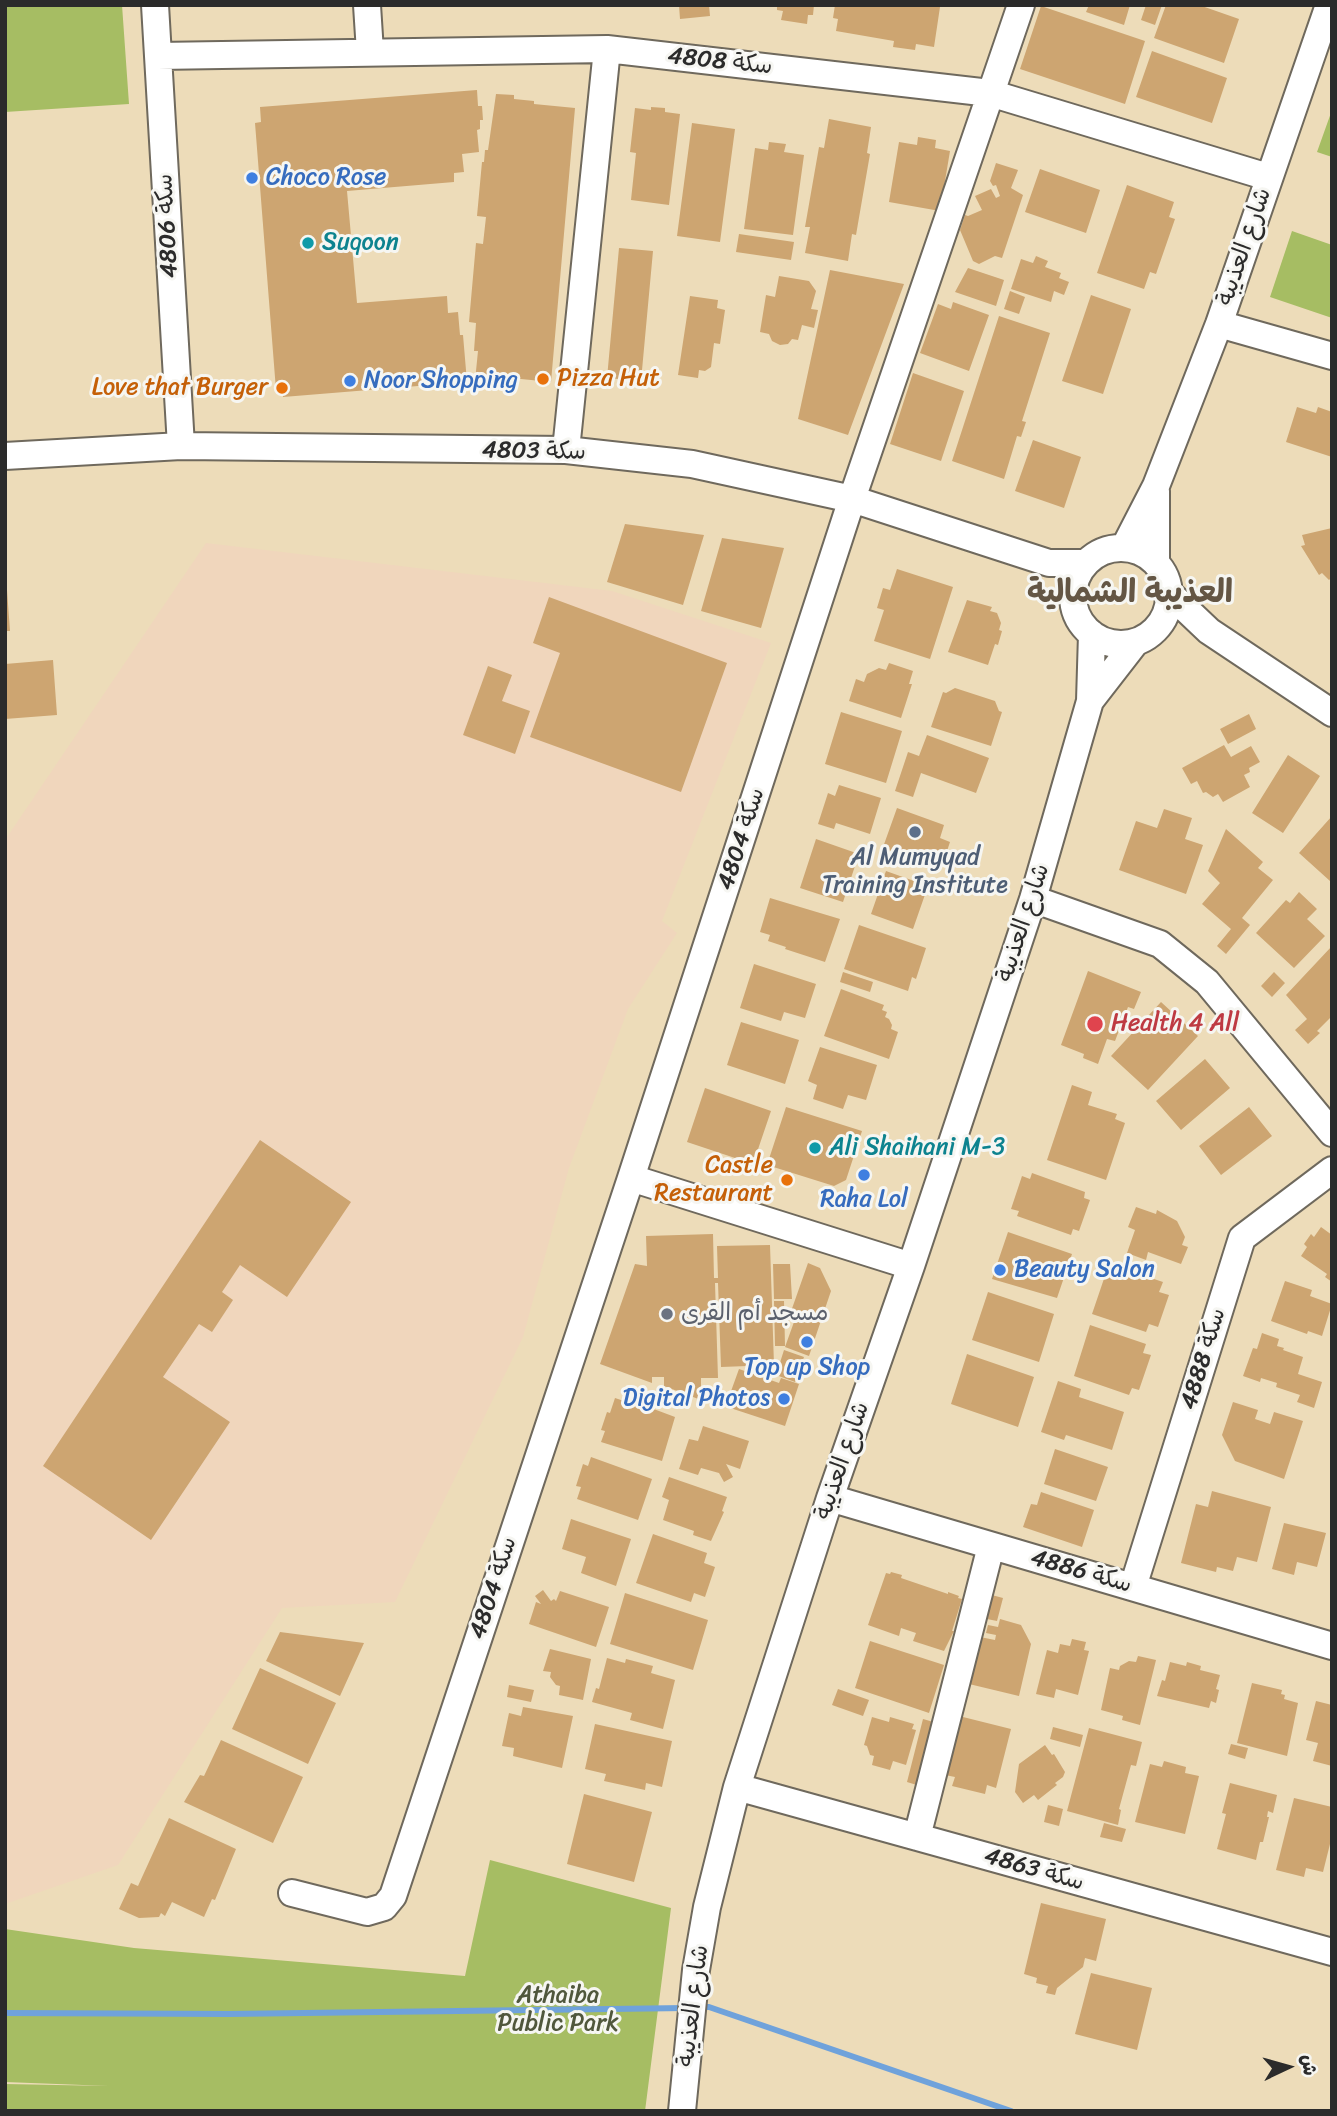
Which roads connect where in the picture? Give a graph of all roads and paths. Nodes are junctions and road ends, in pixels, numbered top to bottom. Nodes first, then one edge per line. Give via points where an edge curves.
1 (155, 5) edge
2 (367, 5) edge
3 (1021, 5) edge
4 (1329, 5) edge
5 (607, 49) junction
6 (370, 52) junction
7 (158, 56) junction
8 (990, 93) junction
9 (1268, 177) junction
10 (1219, 324) junction
11 (1332, 356) edge
12 (181, 446) junction
13 (566, 450) junction
14 (5, 456) edge
15 (1156, 486) junction
16 (852, 499) junction
17 (1124, 548) junction
18 (1049, 563) junction
19 (1086, 563) junction
20 (1156, 563) junction
21 (1074, 588) junction
22 (1170, 594) junction
23 (1159, 627) junction
24 (1209, 631) junction
25 (1091, 634) junction
26 (1135, 643) junction
27 (1090, 701) junction
28 (1332, 713) edge
29 (1033, 898) junction
30 (1332, 1133) edge
31 (1332, 1170) edge
32 (631, 1178) junction
33 (911, 1266) junction
34 (830, 1498) junction
35 (991, 1546) junction
36 (1133, 1587) junction
37 (1332, 1646) edge
38 (737, 1787) junction
39 (918, 1837) junction
40 (292, 1893) dead end
41 (1332, 1952) edge
42 (682, 2111) edge

1 - 7 street, سكة 4806
2 - 6 street
3 - 8 street, سكة 4804
4 - 9 street, شارع العذيبة
5 - 6 street, سكة 4808
5 - 8 street, سكة 4808
5 - 13 street
6 - 7 street, سكة 4808
7 - 12 street, سكة 4806
8 - 9 street, سكة 4808
8 - 16 street, سكة 4804
9 - 10 street, شارع العذيبة
10 - 11 street
10 - 15 street, شارع العذيبة
12 - 13 street, سكة 4803
12 - 14 street, سكة 4803
13 - 16 street, سكة 4803 via 692,464
15 - 17 street, شارع العذيبة
15 - 20 street, شارع العذيبة
16 - 18 street, سكة 4803
16 - 32 street, سكة 4804
17 - 19 street via 1097,554
17 - 20 street via 1142,552
18 - 19 street, سكة 4803
18 - 21 street, سكة 4803
19 - 21 street
20 - 22 street
21 - 25 street via 1076,614
22 - 23 street
22 - 24 street
23 - 24 street
23 - 26 street
24 - 28 street
25 - 26 street via 1112,644
25 - 27 street, شارع العذيبة
26 - 27 street, شارع العذيبة
27 - 29 street, شارع العذيبة
29 - 30 street via 1160,944 1207,982
29 - 33 street, شارع العذيبة
31 - 36 street, سكة 4888 via 1242,1238
32 - 33 street
32 - 40 street, سكة 4804 via 393,1896 384,1907 367,1912
33 - 34 street, شارع العذيبة
34 - 35 street, سكة 4886
34 - 38 street, شارع العذيبة
35 - 36 street, سكة 4886
35 - 39 street
36 - 37 street, سكة 4886
38 - 39 street, سكة 4863
38 - 42 street, شارع العذيبة via 696,1970
39 - 41 street, سكة 4863

